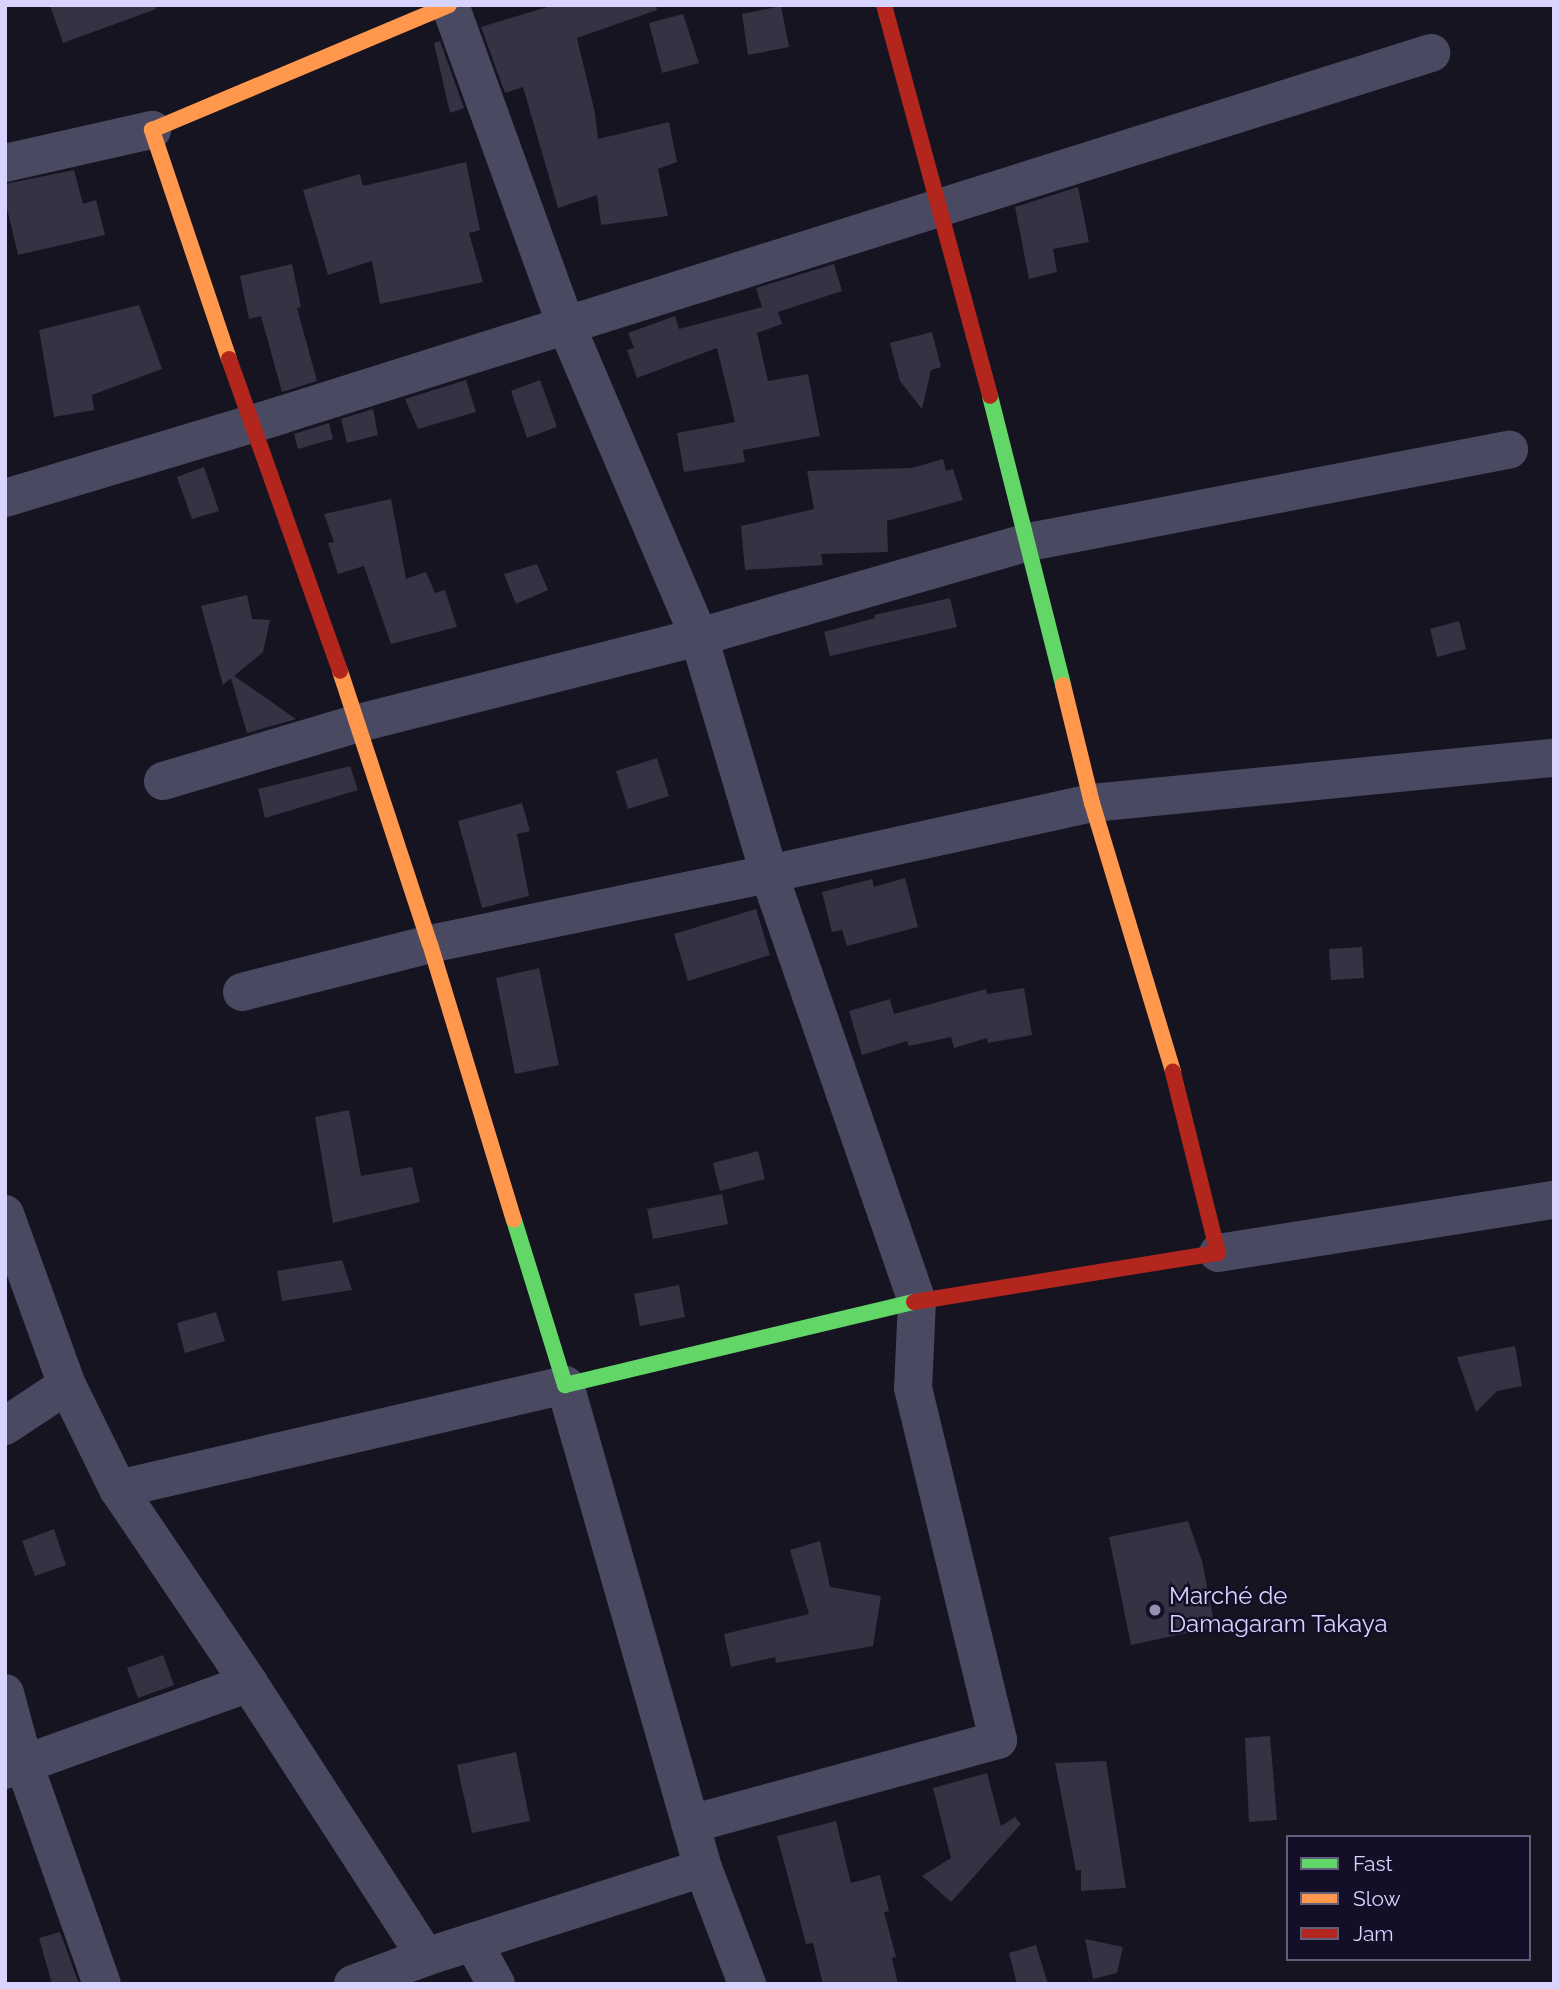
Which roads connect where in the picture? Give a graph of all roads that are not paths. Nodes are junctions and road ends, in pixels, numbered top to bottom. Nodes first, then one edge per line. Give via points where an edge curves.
1 (449, 5) edge
2 (884, 5) edge
3 (1431, 53) dead end
4 (152, 130) junction
5 (5, 163) edge
6 (937, 208) junction
7 (566, 325) junction
8 (251, 424) junction
9 (1509, 450) dead end
10 (5, 498) edge
11 (1029, 542) junction
12 (699, 637) junction
13 (359, 723) junction
14 (1554, 758) edge
15 (163, 781) dead end
16 (1092, 803) junction
17 (769, 874) junction
18 (430, 944) junction
19 (242, 992) dead end
20 (1554, 1200) edge
21 (5, 1214) edge
22 (1219, 1253) junction
23 (916, 1301) junction
24 (67, 1385) junction
25 (565, 1385) junction
26 (5, 1426) edge
27 (118, 1489) junction
28 (249, 1683) junction
29 (5, 1693) edge
30 (15, 1767) edge
31 (690, 1824) junction
32 (703, 1868) junction
33 (473, 1942) junction
34 (426, 1957) junction
35 (102, 1984) edge
36 (353, 1984) edge
37 (496, 1984) edge
38 (747, 1984) edge

1 - 4 street
1 - 7 street
2 - 6 street
3 - 6 street
4 - 5 street
4 - 8 street
6 - 7 street
6 - 11 street
7 - 8 street
7 - 12 street
8 - 10 street
8 - 13 street
9 - 11 street
11 - 12 street
11 - 16 street
12 - 13 street
12 - 17 street
13 - 15 street
13 - 18 street
14 - 16 street
16 - 17 street
16 - 22 street via 1166,1044
17 - 18 street
17 - 23 street
18 - 19 street
18 - 25 street
20 - 22 street
21 - 24 street
22 - 23 street
23 - 25 street
23 - 31 street via 913,1388 998,1740
24 - 26 street
24 - 27 street
25 - 27 street
25 - 31 street
27 - 28 street
28 - 30 street
28 - 34 street
29 - 30 street
30 - 35 street
31 - 32 street
32 - 33 street
32 - 38 street
33 - 34 street
33 - 37 street
34 - 36 street

